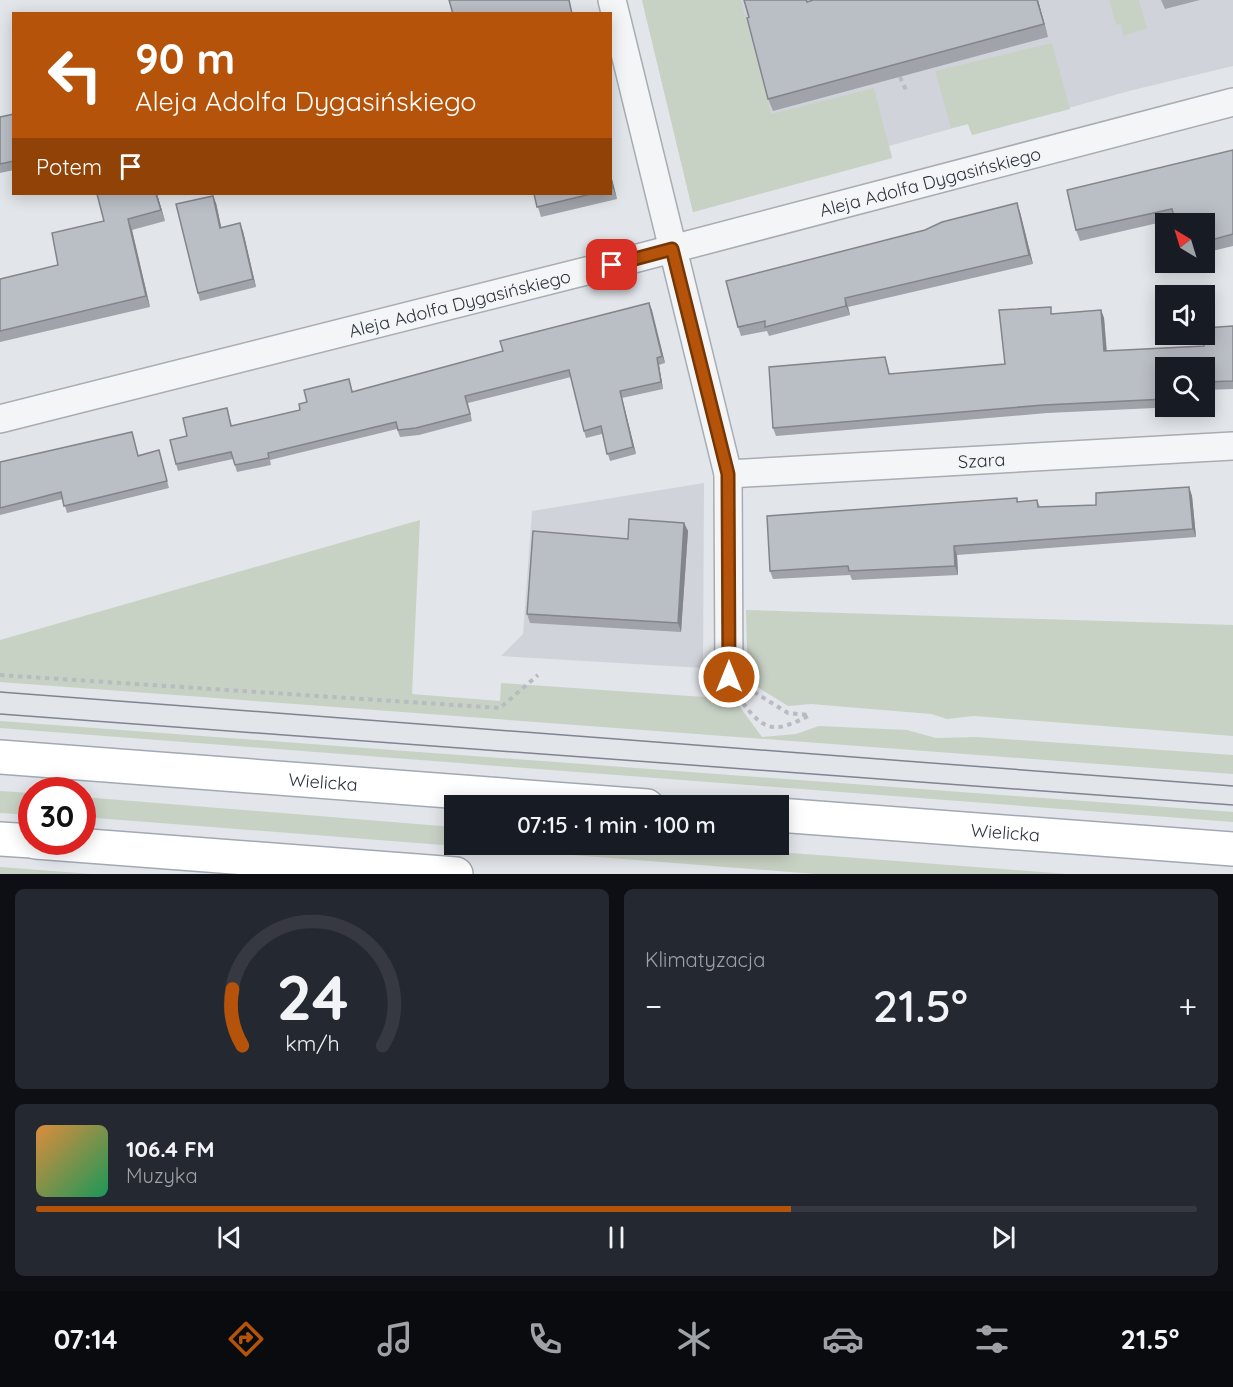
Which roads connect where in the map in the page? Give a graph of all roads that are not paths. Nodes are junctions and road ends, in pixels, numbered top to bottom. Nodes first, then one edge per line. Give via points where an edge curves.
1 (612, 0) edge
2 (1233, 102) edge
3 (672, 249) junction
4 (0, 419) edge
5 (1233, 446) edge
6 (728, 474) junction
7 (729, 677) road end
8 (0, 758) edge
9 (499, 795) edge
10 (789, 816) edge
11 (0, 839) edge
12 (18, 840) edge
13 (96, 846) edge
14 (1233, 849) edge
15 (456, 874) edge

1 - 3 street
2 - 3 street, Aleja Adolfa Dygasińskiego
3 - 4 street, Aleja Adolfa Dygasińskiego
3 - 6 street
5 - 6 street, Szara
6 - 7 street
8 - 9 main road, Wielicka
10 - 14 main road, Wielicka
11 - 12 main road
13 - 15 main road

